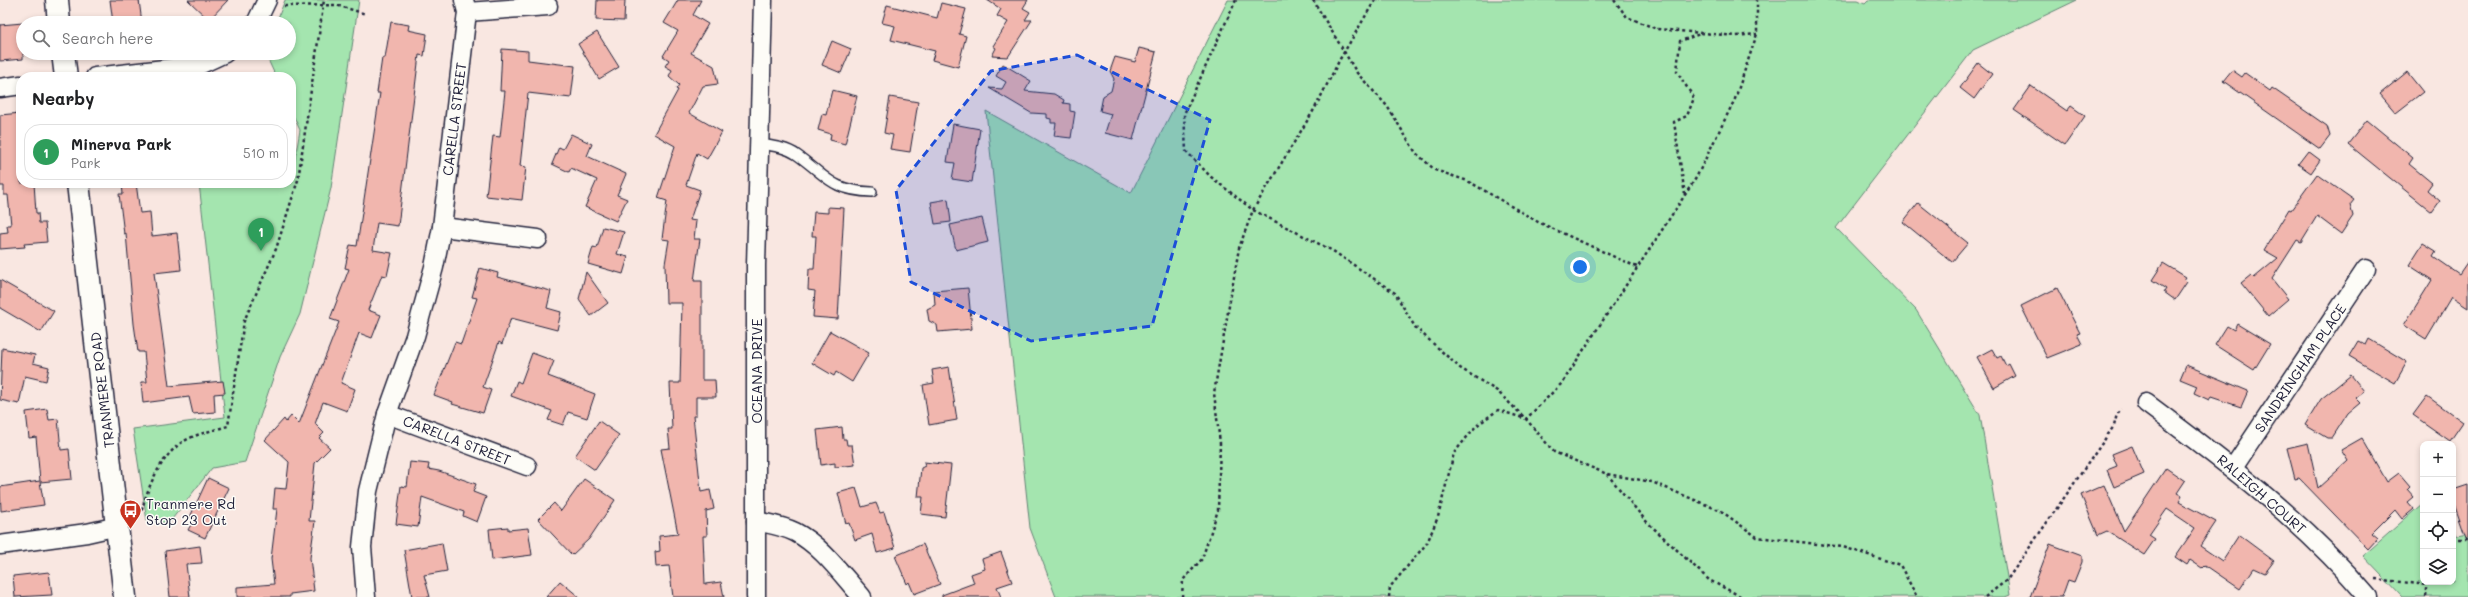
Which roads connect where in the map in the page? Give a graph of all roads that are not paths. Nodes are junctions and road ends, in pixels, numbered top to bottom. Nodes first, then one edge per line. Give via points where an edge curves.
1 (57, 0) edge
2 (763, 0) edge
3 (274, 3) edge
4 (465, 6) edge
5 (548, 6) dead end
6 (59, 16) edge
7 (262, 16) edge
8 (64, 60) edge
9 (210, 60) edge
10 (65, 72) edge
11 (139, 72) edge
12 (16, 86) edge
13 (0, 88) edge
14 (759, 144) junction
15 (79, 188) edge
16 (872, 192) dead end
17 (442, 227) junction
18 (538, 239) dead end
19 (2366, 269) dead end
20 (2146, 403) dead end
21 (387, 414) junction
22 (526, 466) dead end
23 (2233, 468) junction
24 (756, 521) junction
25 (118, 526) junction
26 (0, 545) edge
27 (125, 597) edge
28 (366, 597) edge
29 (756, 597) edge
30 (862, 597) edge
31 (2368, 597) edge

1 - 6 street
2 - 14 street, OCEANA DRIVE
3 - 7 street
4 - 5 street, CARELLA STREET
4 - 17 street, CARELLA STREET
8 - 10 street
9 - 11 street via 199,65
12 - 13 street
14 - 16 lane via 781,147 797,154 813,169 844,189
14 - 24 street, OCEANA DRIVE via 756,265
15 - 25 street, TRANMERE ROAD
17 - 18 street
17 - 21 street, CARELLA STREET via 426,300
19 - 23 street, SANDRINGHAM PLACE
20 - 23 street, RALEIGH COURT
21 - 22 street, CARELLA STREET
21 - 28 street, CARELLA STREET via 375,455 363,520 362,554
23 - 31 street, RALEIGH COURT via 2311,537
24 - 29 street, OCEANA DRIVE
24 - 30 street via 780,526 808,541
25 - 26 street via 88,533
25 - 27 street, TRANMERE ROAD

